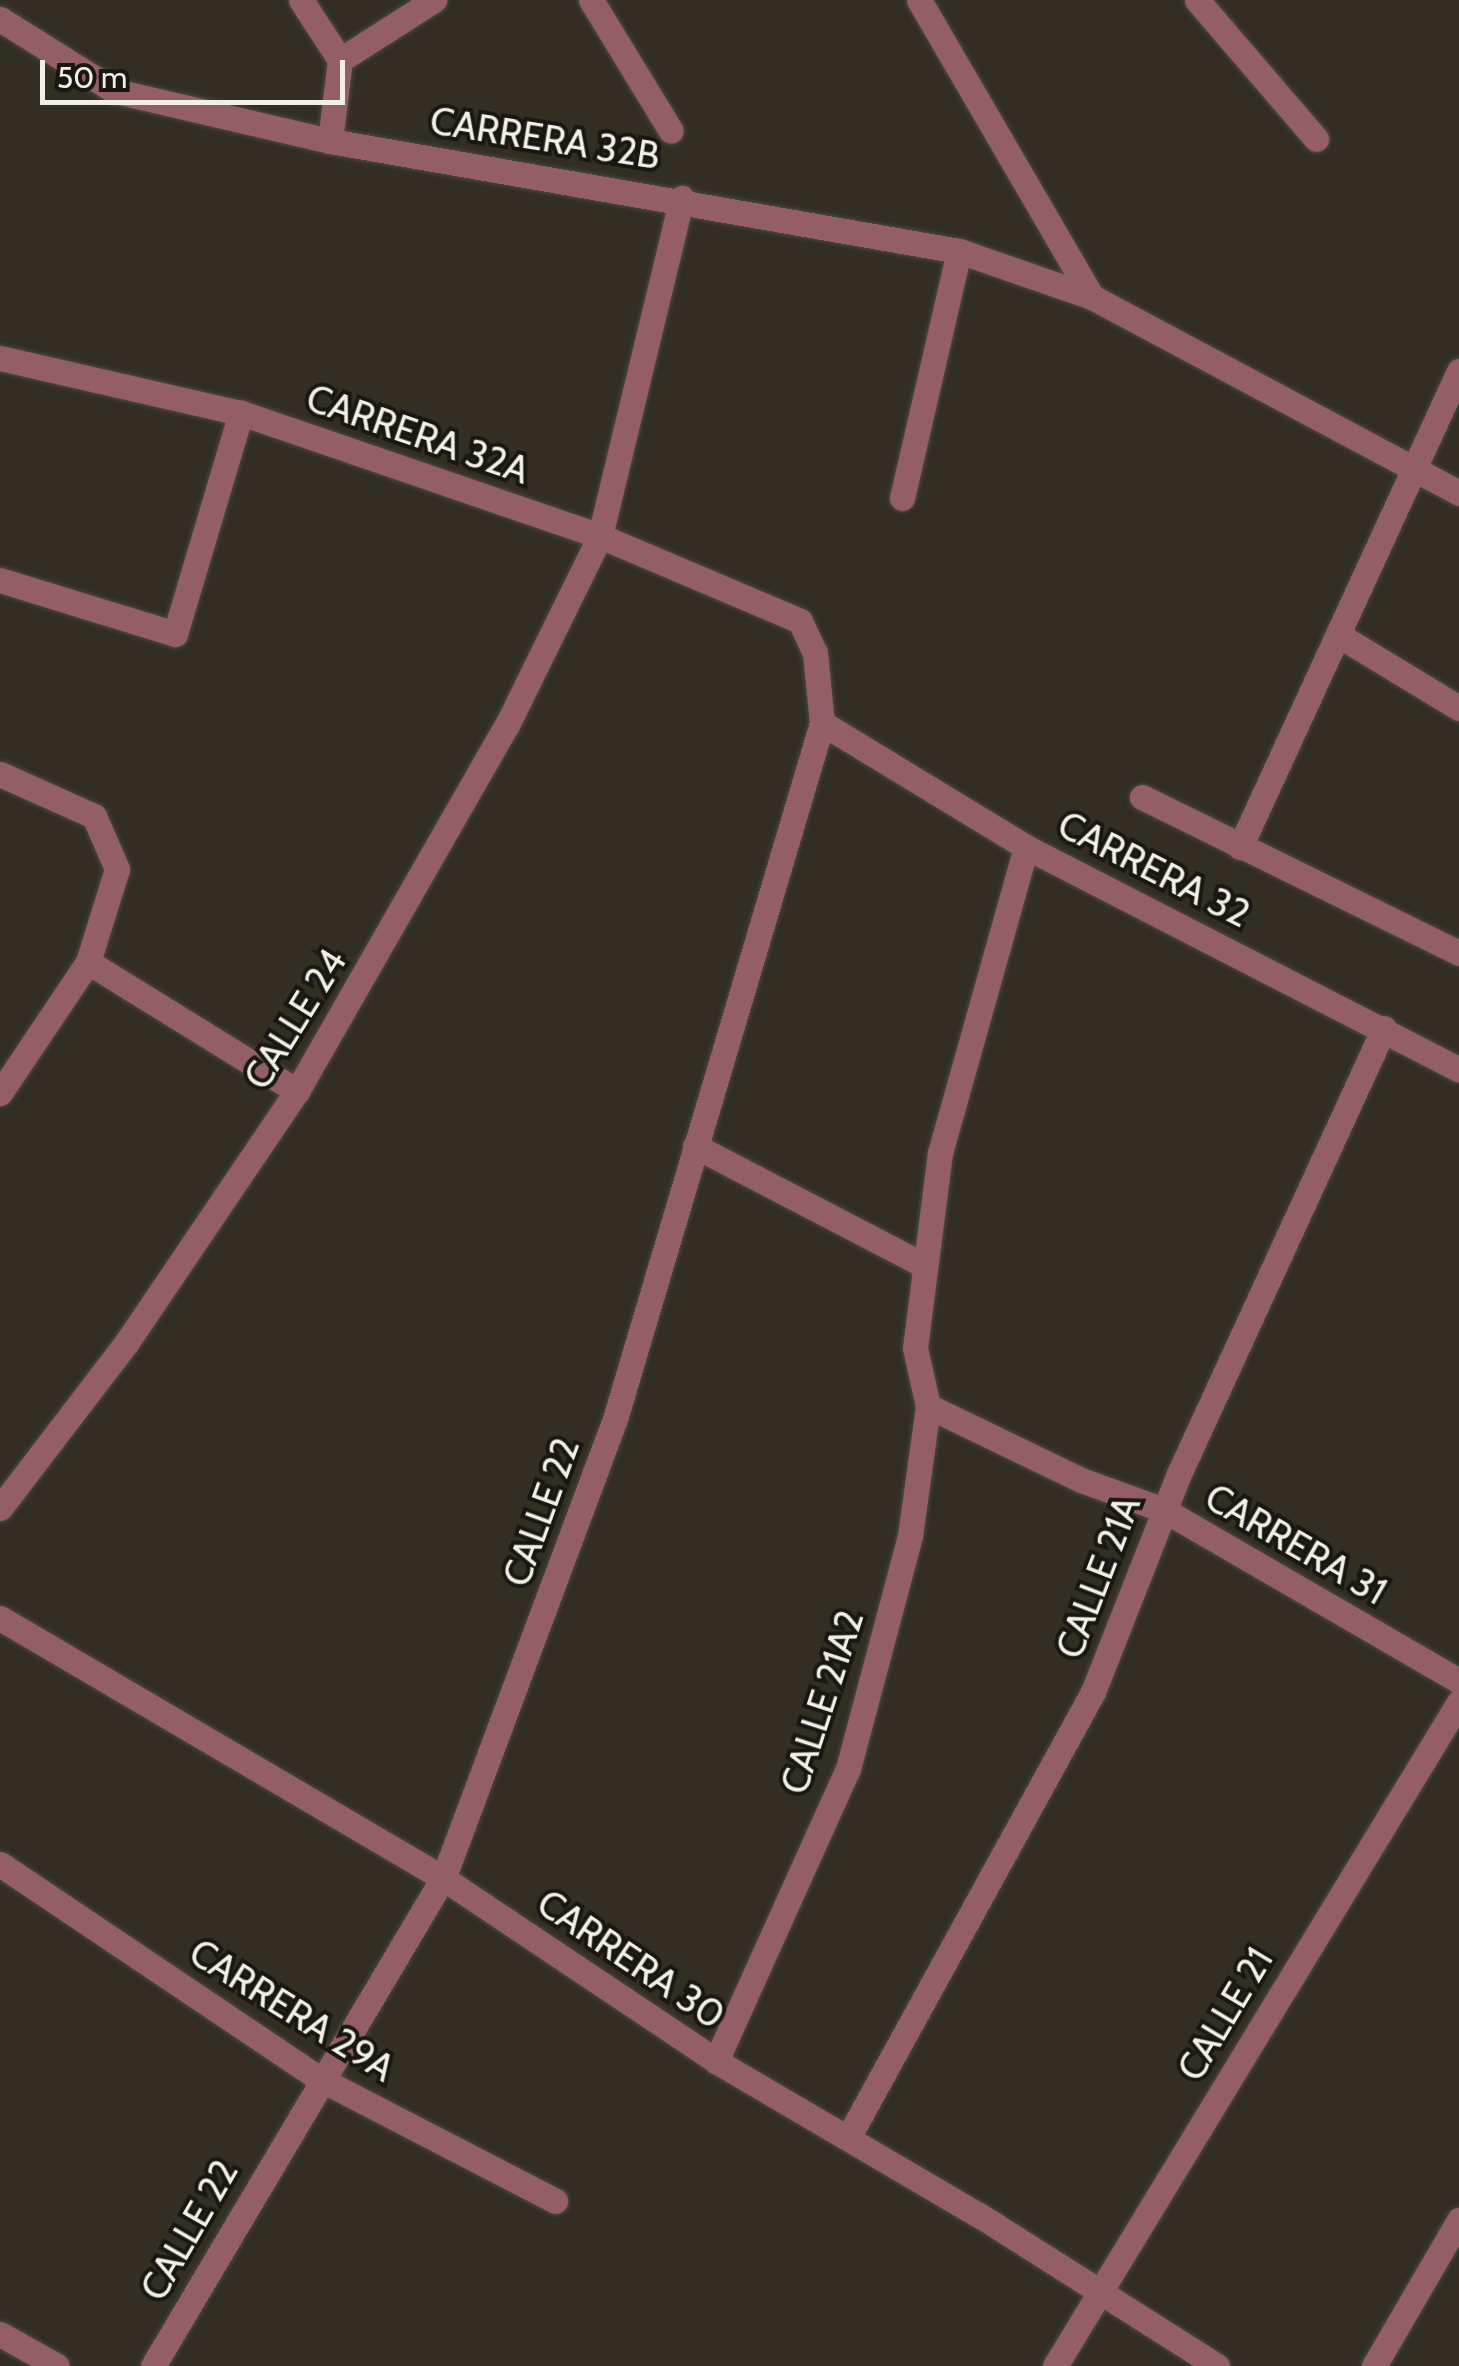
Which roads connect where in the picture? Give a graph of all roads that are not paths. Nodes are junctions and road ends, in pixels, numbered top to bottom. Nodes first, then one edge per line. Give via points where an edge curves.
1 (301, 0) edge
2 (434, 0) edge
3 (590, 0) edge
4 (919, 0) edge
5 (1197, 0) edge
6 (0, 19) edge
7 (340, 60) junction
8 (670, 131) dead end
9 (1316, 139) dead end
10 (330, 141) junction
11 (682, 198) junction
12 (959, 252) junction
13 (1092, 297) junction
14 (0, 358) edge
15 (1459, 372) edge
16 (241, 414) junction
17 (1412, 463) junction
18 (1459, 493) edge
19 (902, 498) dead end
20 (600, 536) junction
21 (0, 580) edge
22 (800, 620) joint
23 (1340, 636) junction
24 (1459, 708) edge
25 (822, 724) junction
26 (0, 774) edge
27 (1142, 797) dead end
28 (1026, 847) junction
29 (1240, 847) junction
30 (1459, 953) edge
31 (88, 962) junction
32 (1384, 1028) junction
33 (1459, 1070) edge
34 (297, 1091) junction
35 (0, 1093) edge
36 (696, 1146) junction
37 (922, 1264) junction
38 (928, 1406) junction
39 (0, 1508) edge
40 (1164, 1510) junction
41 (0, 1618) edge
42 (1459, 1681) edge
43 (1459, 1702) edge
44 (0, 1864) edge
45 (442, 1878) junction
46 (716, 2061) junction
47 (320, 2079) junction
48 (848, 2136) junction
49 (555, 2201) dead end
50 (1459, 2220) edge
51 (1098, 2296) junction
52 (0, 2334) edge
53 (57, 2366) edge
54 (154, 2366) edge
55 (1055, 2366) edge
56 (1217, 2366) edge
57 (1374, 2366) edge

1 - 7 street
2 - 7 street
3 - 8 street
4 - 13 street
5 - 9 street
6 - 10 street, CARRERA 32B via 115,91
7 - 10 street
10 - 11 street, CARRERA 32B
11 - 12 street, CARRERA 32B
11 - 20 street, CALLE 24
12 - 13 street, CARRERA 32B
12 - 19 street
13 - 17 street, CARRERA 32B
14 - 16 street, CARRERA 32A
15 - 17 street
16 - 20 street, CARRERA 32A
16 - 21 street via 175,634
17 - 18 street, CARRERA 32B
17 - 23 street
20 - 22 street, CARRERA 32A
20 - 34 street, CALLE 24 via 480,776
22 - 25 street, CALLE 22 via 815,653
23 - 24 street
23 - 29 street
25 - 28 street, CARRERA 32
25 - 36 street, CALLE 22
26 - 31 street via 94,816 117,869
27 - 29 street
28 - 32 street, CARRERA 32
28 - 37 street via 940,1153
29 - 30 street
31 - 34 street
31 - 35 street
32 - 33 street, CARRERA 32
32 - 40 street, CALLE 21A
34 - 39 street, CALLE 24 via 127,1342
36 - 37 street
36 - 45 street, CALLE 22 via 615,1420
37 - 38 street via 915,1348
38 - 40 street, CARRERA 31 via 1081,1480
38 - 46 street, CALLE 21A2 via 910,1536 848,1769
40 - 42 street, CARRERA 31
40 - 48 street, CALLE 21A via 1093,1692
41 - 45 street, CARRERA 30
43 - 51 street, CALLE 21
44 - 47 street, CARRERA 29A
45 - 46 street, CARRERA 30
45 - 47 street, CALLE 22
46 - 48 street, CARRERA 30
47 - 49 street, CARRERA 29A
47 - 54 street, CALLE 22
48 - 51 street, CARRERA 30
50 - 57 street
51 - 55 street, CALLE 21
51 - 56 street, CARRERA 30
52 - 53 street

